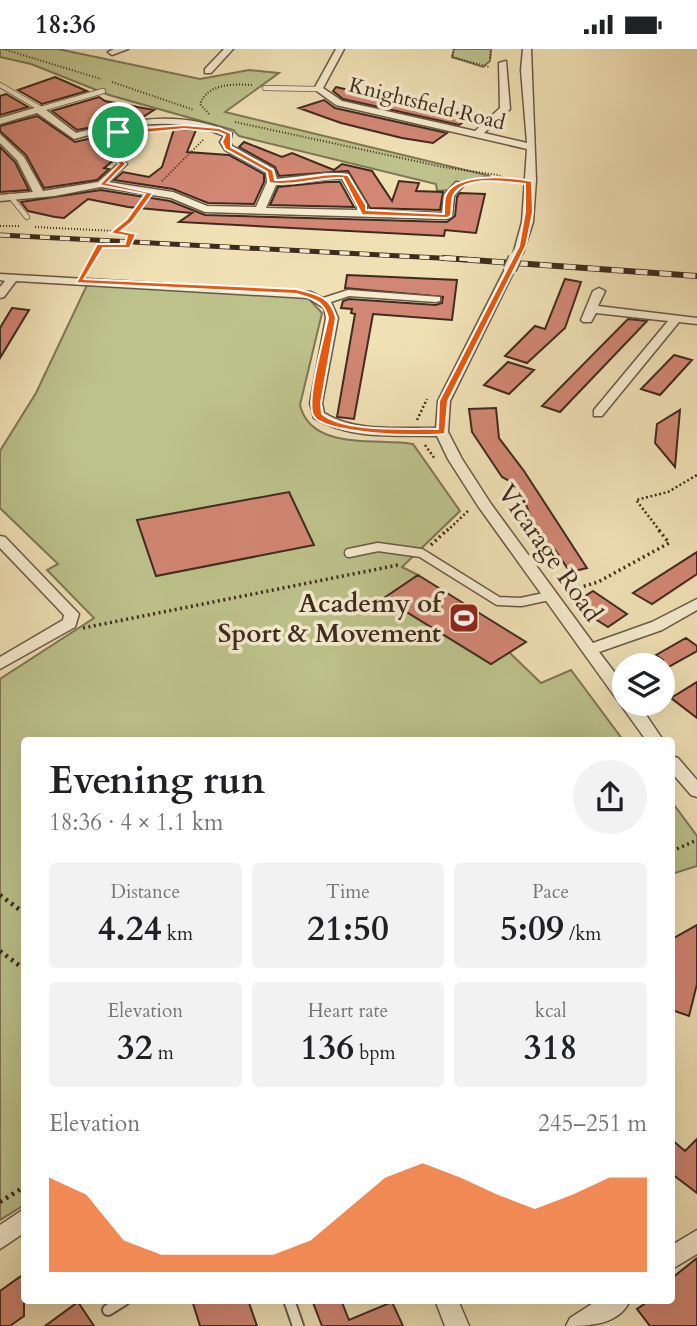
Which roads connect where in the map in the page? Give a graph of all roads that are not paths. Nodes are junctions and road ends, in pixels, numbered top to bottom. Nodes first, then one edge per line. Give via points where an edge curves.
1 (229, 49) edge
2 (340, 49) edge
3 (527, 49) edge
4 (351, 52) dead end
5 (335, 62) junction
6 (216, 64) junction
7 (233, 66) dead end
8 (500, 66) road end
9 (208, 71) dead end
10 (0, 85) edge
11 (265, 88) road end
12 (318, 89) junction
13 (103, 91) dead end
14 (41, 109) junction
15 (0, 121) edge
16 (477, 135) junction
17 (0, 137) edge
18 (531, 147) junction
19 (122, 164) road end
20 (272, 182) junction
21 (101, 184) junction
22 (460, 184) road end
23 (38, 192) junction
24 (5, 197) edge
25 (260, 211) junction
26 (362, 212) junction
27 (27, 217) dead end
28 (6, 277) edge
29 (598, 291) dead end
30 (0, 295) edge
31 (437, 299) dead end
32 (324, 301) junction
33 (676, 319) junction
34 (697, 321) edge
35 (598, 413) dead end
36 (442, 432) junction
37 (0, 540) edge
38 (349, 553) dead end
39 (549, 596) junction
40 (697, 604) edge
41 (588, 650) junction
42 (0, 664) edge
43 (612, 681) edge
44 (638, 716) edge
45 (653, 737) edge
46 (675, 765) edge
47 (697, 791) edge
48 (21, 1222) edge
49 (0, 1238) edge
50 (697, 1241) edge
51 (675, 1256) edge
52 (118, 1304) edge
53 (290, 1304) edge
54 (448, 1304) edge
55 (613, 1304) edge
56 (108, 1310) dead end
57 (298, 1326) edge
58 (457, 1326) edge
59 (578, 1326) edge

1 - 6 street
2 - 5 street
3 - 18 street via 524,69
4 - 5 street
5 - 12 street
6 - 7 street
6 - 9 street
8 - 16 street via 505,109
10 - 14 lane
11 - 12 lane
12 - 16 street, Knightsfield Road via 339,103
13 - 14 lane
14 - 15 street
14 - 20 street via 74,136 112,126 181,119 219,130 229,135 228,148 271,171
16 - 18 street, Knightsfield Road
17 - 23 street via 21,159
18 - 36 street, bridge via 527,233 444,401
19 - 21 street
20 - 25 street
20 - 26 street via 345,176
21 - 23 street
21 - 25 street via 173,195 205,209
22 - 26 street via 449,195 447,216
23 - 24 street
24 - 27 lane
25 - 26 street
28 - 30 street
28 - 32 street via 296,292
29 - 33 street via 590,315
31 - 32 street via 348,293
32 - 36 street via 332,318 316,403 318,415 328,423 359,429
33 - 34 street
33 - 35 street
36 - 39 street, Vicarage Road via 477,494
37 - 42 street via 72,614 70,623
38 - 39 lane via 378,547 421,553 498,601
39 - 41 street, Vicarage Road
40 - 41 street via 657,626
41 - 43 street, Vicarage Road
44 - 45 street
46 - 47 street
48 - 49 street
50 - 51 street
52 - 56 lane
53 - 57 lane
54 - 58 street
55 - 59 street

